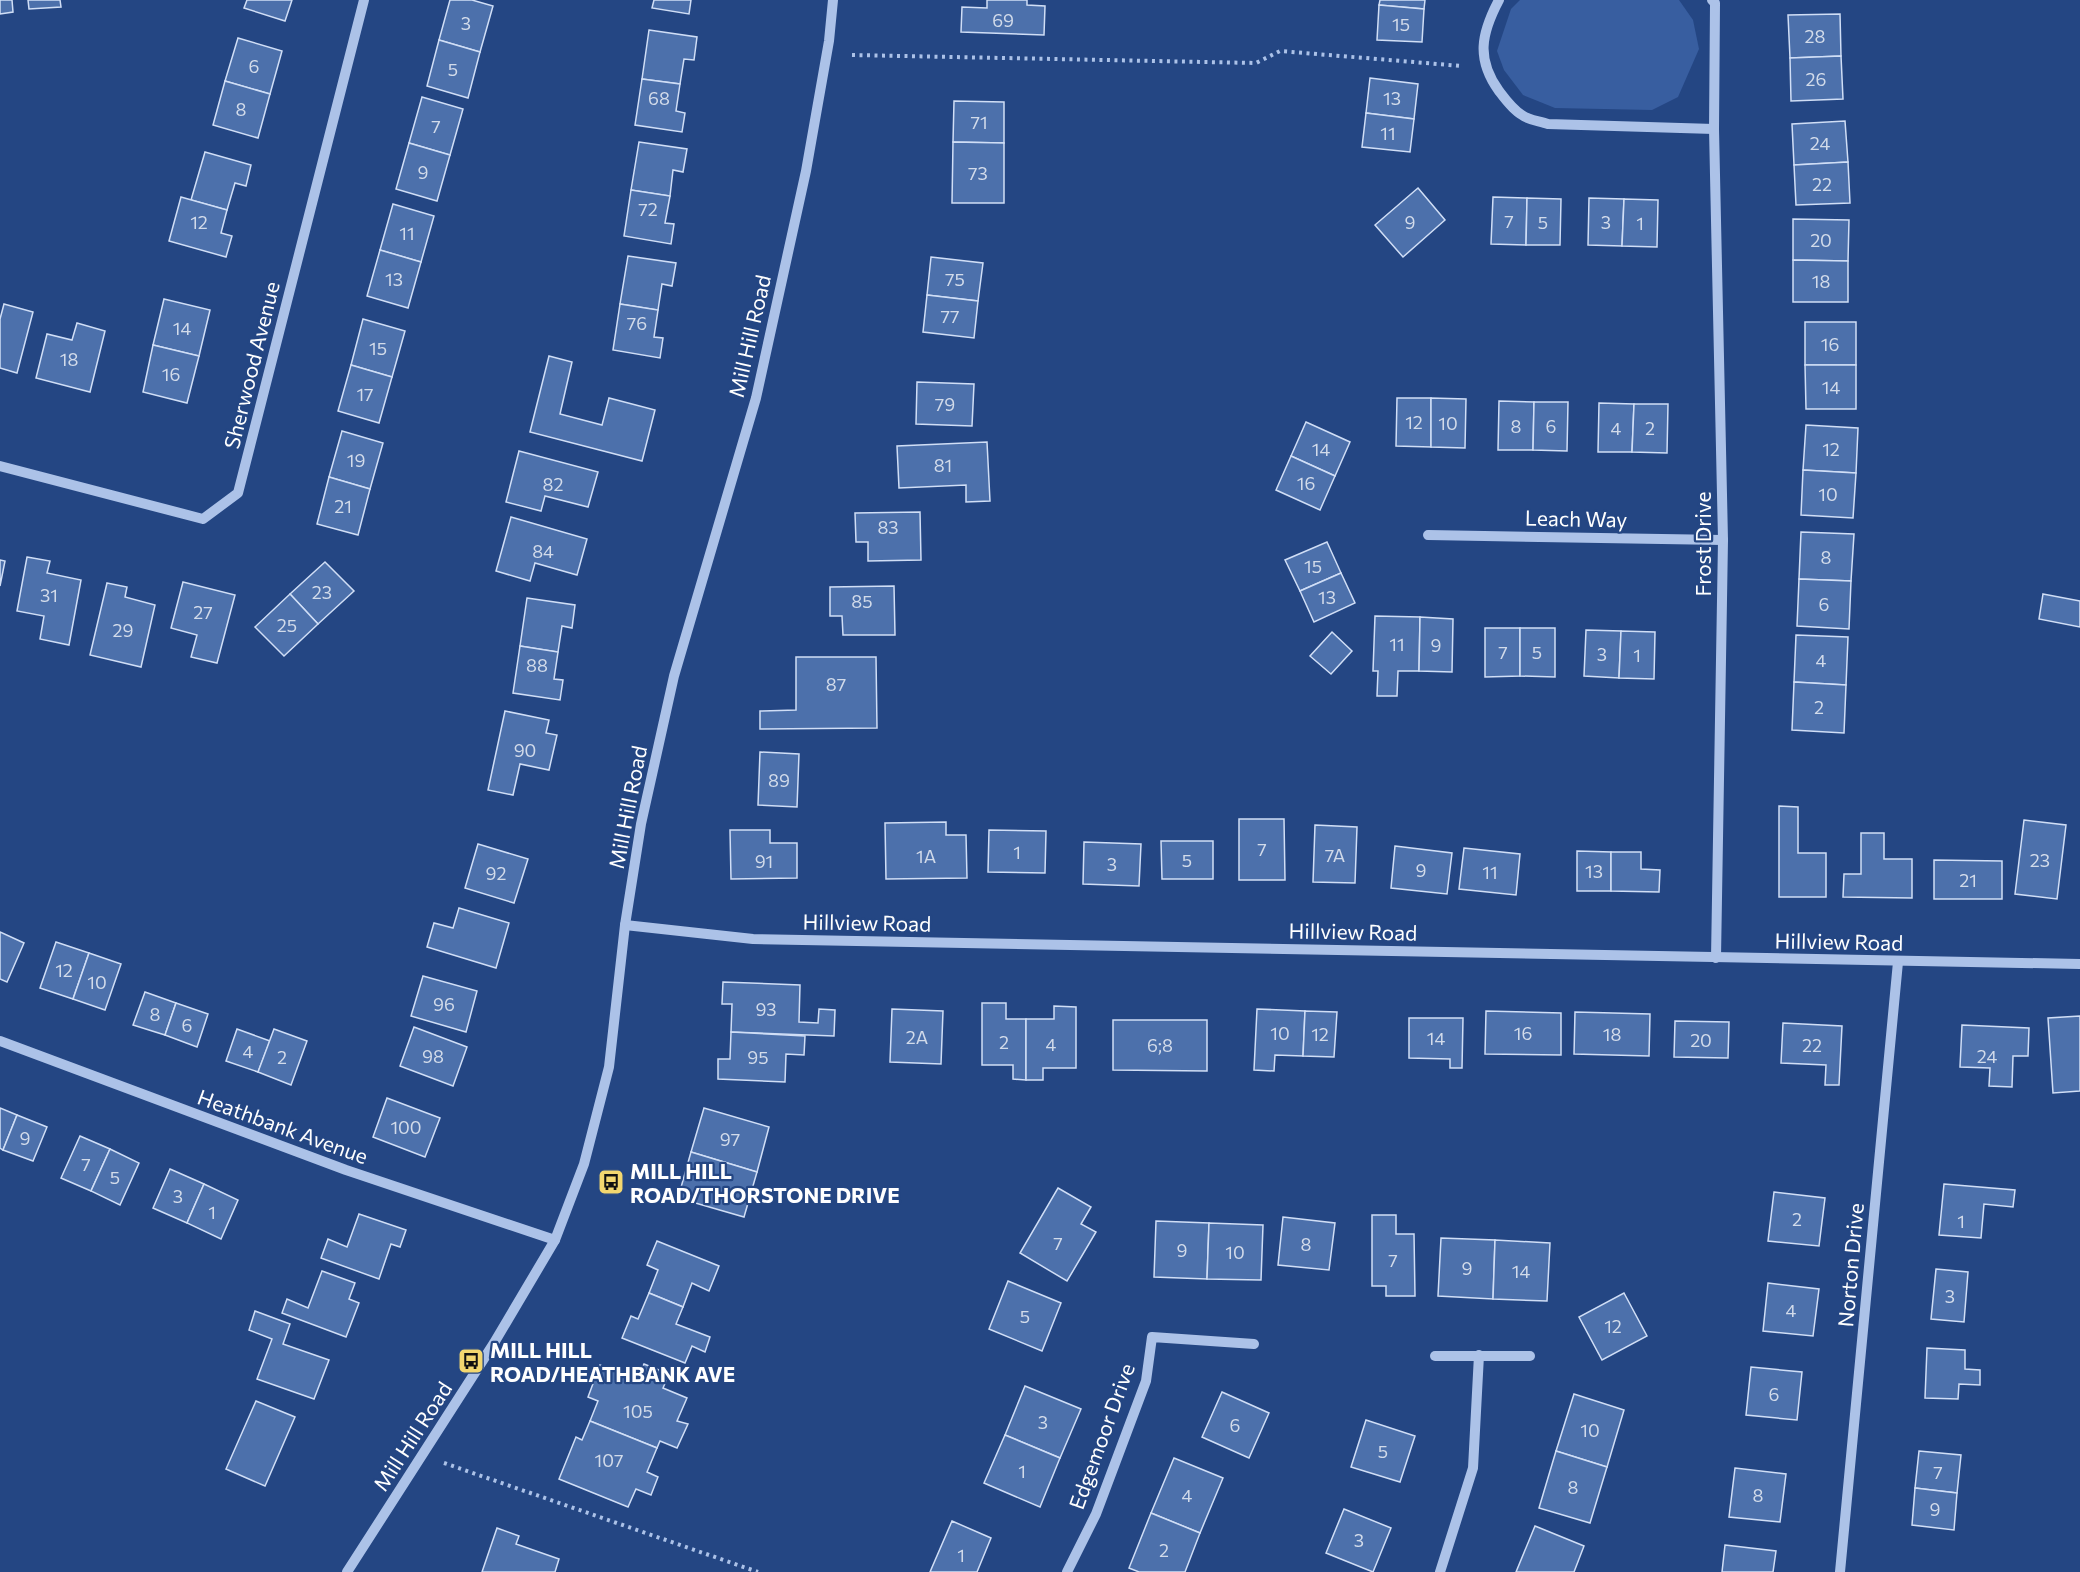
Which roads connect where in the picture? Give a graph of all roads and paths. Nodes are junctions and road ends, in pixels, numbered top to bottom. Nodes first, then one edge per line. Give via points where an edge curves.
1 (364, 0) edge
2 (833, 0) edge
3 (1499, 0) edge
4 (1712, 0) edge
5 (827, 54) junction
6 (1487, 68) junction
7 (1714, 129) junction
8 (0, 466) edge
9 (1428, 535) dead end
10 (1723, 540) junction
11 (625, 925) junction
12 (1716, 958) junction
13 (1898, 962) junction
14 (2080, 964) edge
15 (0, 1041) edge
16 (555, 1240) junction
17 (1254, 1344) dead end
18 (1436, 1356) dead end
19 (1479, 1356) junction
20 (1530, 1356) dead end
21 (423, 1456) junction
22 (347, 1572) edge
23 (758, 1572) edge
24 (1067, 1572) edge
25 (1440, 1572) edge
26 (1840, 1572) edge

1 - 8 street, Sherwood Avenue via 238,492 203,519
2 - 5 street, Mill Hill Road
3 - 6 street via 1488,19 1482,46
4 - 7 street, Frost Drive
5 - 6 path via 1256,63 1280,51
5 - 11 street, Mill Hill Road via 806,171 756,398 672,688 641,824
6 - 7 street via 1504,98 1522,116 1548,124
7 - 10 street, Frost Drive
9 - 10 street, Leach Way
10 - 12 street, Frost Drive
11 - 12 street, Hillview Road via 753,939
11 - 16 street, Mill Hill Road via 609,1068 584,1164
12 - 13 street, Hillview Road
13 - 14 street, Hillview Road
13 - 26 street, Norton Drive
15 - 16 street, Heathbank Avenue via 346,1170
16 - 21 street, Mill Hill Road
17 - 24 street, Edgemoor Drive via 1152,1337 1146,1381 1096,1514
18 - 19 street
19 - 20 street
19 - 25 street via 1473,1468
21 - 22 street, Mill Hill Road
21 - 23 path

